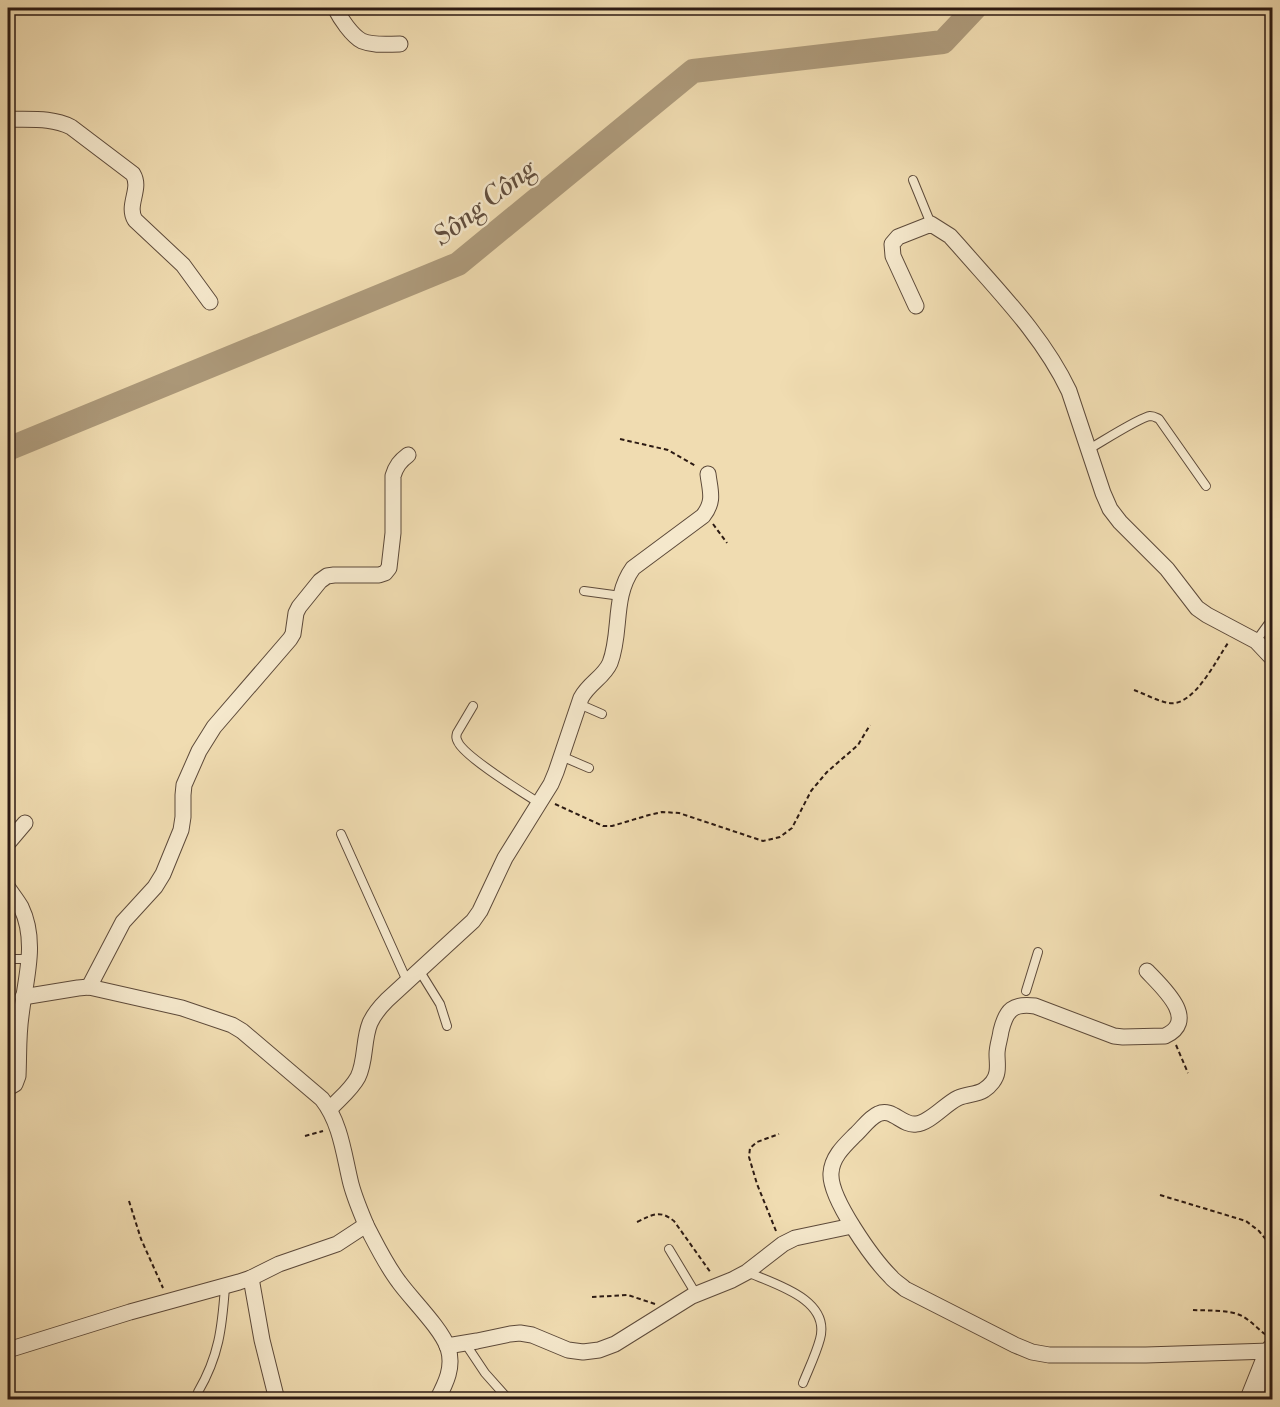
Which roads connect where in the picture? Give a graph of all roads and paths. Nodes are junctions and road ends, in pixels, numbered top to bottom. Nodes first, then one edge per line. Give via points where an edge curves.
1 (335, 8) edge
2 (400, 44) dead end
3 (8, 119) edge
4 (913, 180) dead end
5 (931, 224) junction
6 (210, 302) dead end
7 (916, 306) dead end
8 (620, 439) dead end
9 (1089, 449) junction
10 (408, 455) dead end
11 (708, 474) joint
12 (1206, 486) dead end
13 (705, 513) junction
14 (727, 543) dead end
15 (584, 591) dead end
16 (621, 596) junction
17 (1272, 619) edge
18 (1236, 630) junction
19 (1256, 640) junction
20 (1272, 658) edge
21 (1134, 690) dead end
22 (579, 704) junction
23 (473, 706) dead end
24 (602, 714) dead end
25 (870, 725) dead end
26 (561, 756) junction
27 (589, 768) dead end
28 (540, 800) junction
29 (26, 823) dead end
30 (341, 834) dead end
31 (8, 843) edge
32 (8, 888) edge
33 (1038, 952) dead end
34 (29, 958) junction
35 (8, 959) edge
36 (419, 970) junction
37 (1147, 971) dead end
38 (407, 981) junction
39 (89, 987) junction
40 (23, 997) junction
41 (1025, 999) junction
42 (447, 1026) dead end
43 (1171, 1033) junction
44 (1188, 1073) dead end
45 (8, 1088) edge
46 (330, 1109) junction
47 (337, 1126) junction
48 (779, 1134) dead end
49 (305, 1137) dead end
50 (1160, 1195) dead end
51 (129, 1201) dead end
52 (637, 1222) dead end
53 (366, 1225) junction
54 (852, 1226) junction
55 (783, 1244) junction
56 (1272, 1247) edge
57 (669, 1249) dead end
58 (747, 1272) junction
59 (251, 1278) junction
60 (720, 1285) junction
61 (225, 1287) junction
62 (696, 1294) junction
63 (591, 1297) dead end
64 (169, 1301) junction
65 (1193, 1310) dead end
66 (669, 1311) junction
67 (465, 1343) junction
68 (447, 1346) junction
69 (1272, 1347) edge
70 (8, 1350) edge
71 (803, 1383) dead end
72 (198, 1392) dead end
73 (277, 1400) edge
74 (437, 1400) edge
75 (509, 1400) edge
76 (1250, 1400) edge

1 - 2 street via 360,40
3 - 6 street via 62,123 133,174 136,186 131,209 135,220 183,265
4 - 5 lane
5 - 7 street via 898,237 892,244 892,256
5 - 9 street via 950,236 1031,330 1070,391
8 - 11 path via 668,450
9 - 12 lane via 1148,416 1154,417
9 - 18 street via 1103,493 1120,522 1167,569 1197,608
10 - 39 street via 395,468 393,476 389,568 379,575 327,576 298,607 290,639 206,739 184,785 181,830 163,874 123,922
11 - 13 street via 711,497
13 - 14 path
13 - 16 street via 633,568
15 - 16 lane
16 - 22 street via 609,665 585,689
17 - 19 lane
18 - 19 street
18 - 21 path via 1197,691 1183,700 1170,704
19 - 20 street
22 - 24 lane
22 - 26 street
23 - 28 lane via 457,733 458,744
25 - 28 path via 858,746 826,772 792,828 773,840 763,841 679,813 649,815 603,826
26 - 27 lane
26 - 28 street via 551,784
28 - 36 street via 473,921
29 - 31 street
30 - 38 lane
32 - 34 street via 27,922
33 - 41 lane
34 - 35 lane
34 - 40 street
36 - 38 street
36 - 42 lane via 440,1004
37 - 43 street via 1175,1003 1179,1020
38 - 46 street via 376,1012 358,1077
39 - 40 street
39 - 46 street via 182,1008 232,1025
40 - 45 street via 18,1076
41 - 43 street via 1114,1036
41 - 54 street via 1004,1019 997,1072 985,1089 956,1099 917,1124 909,1124 890,1113 878,1114 838,1152 831,1184
43 - 44 path
46 - 47 street
47 - 49 path
47 - 53 street
48 - 55 path via 757,1142 750,1148 749,1156
50 - 56 path via 1245,1221
51 - 64 path
52 - 60 path via 665,1214
53 - 59 street via 337,1244
53 - 68 street via 392,1273
54 - 55 street
54 - 69 street via 881,1267 905,1289 1032,1352 1146,1355
55 - 58 street
57 - 62 lane
58 - 60 street
58 - 71 lane via 804,1298 819,1316 821,1337
59 - 61 street
59 - 73 street
60 - 62 street
61 - 64 street
61 - 72 lane via 217,1346
62 - 66 street
63 - 66 path via 628,1295
64 - 70 street
65 - 69 path via 1242,1316
66 - 67 street via 599,1350 568,1350 520,1333
67 - 68 street
67 - 75 lane
68 - 74 street via 451,1359 449,1373
69 - 76 street

